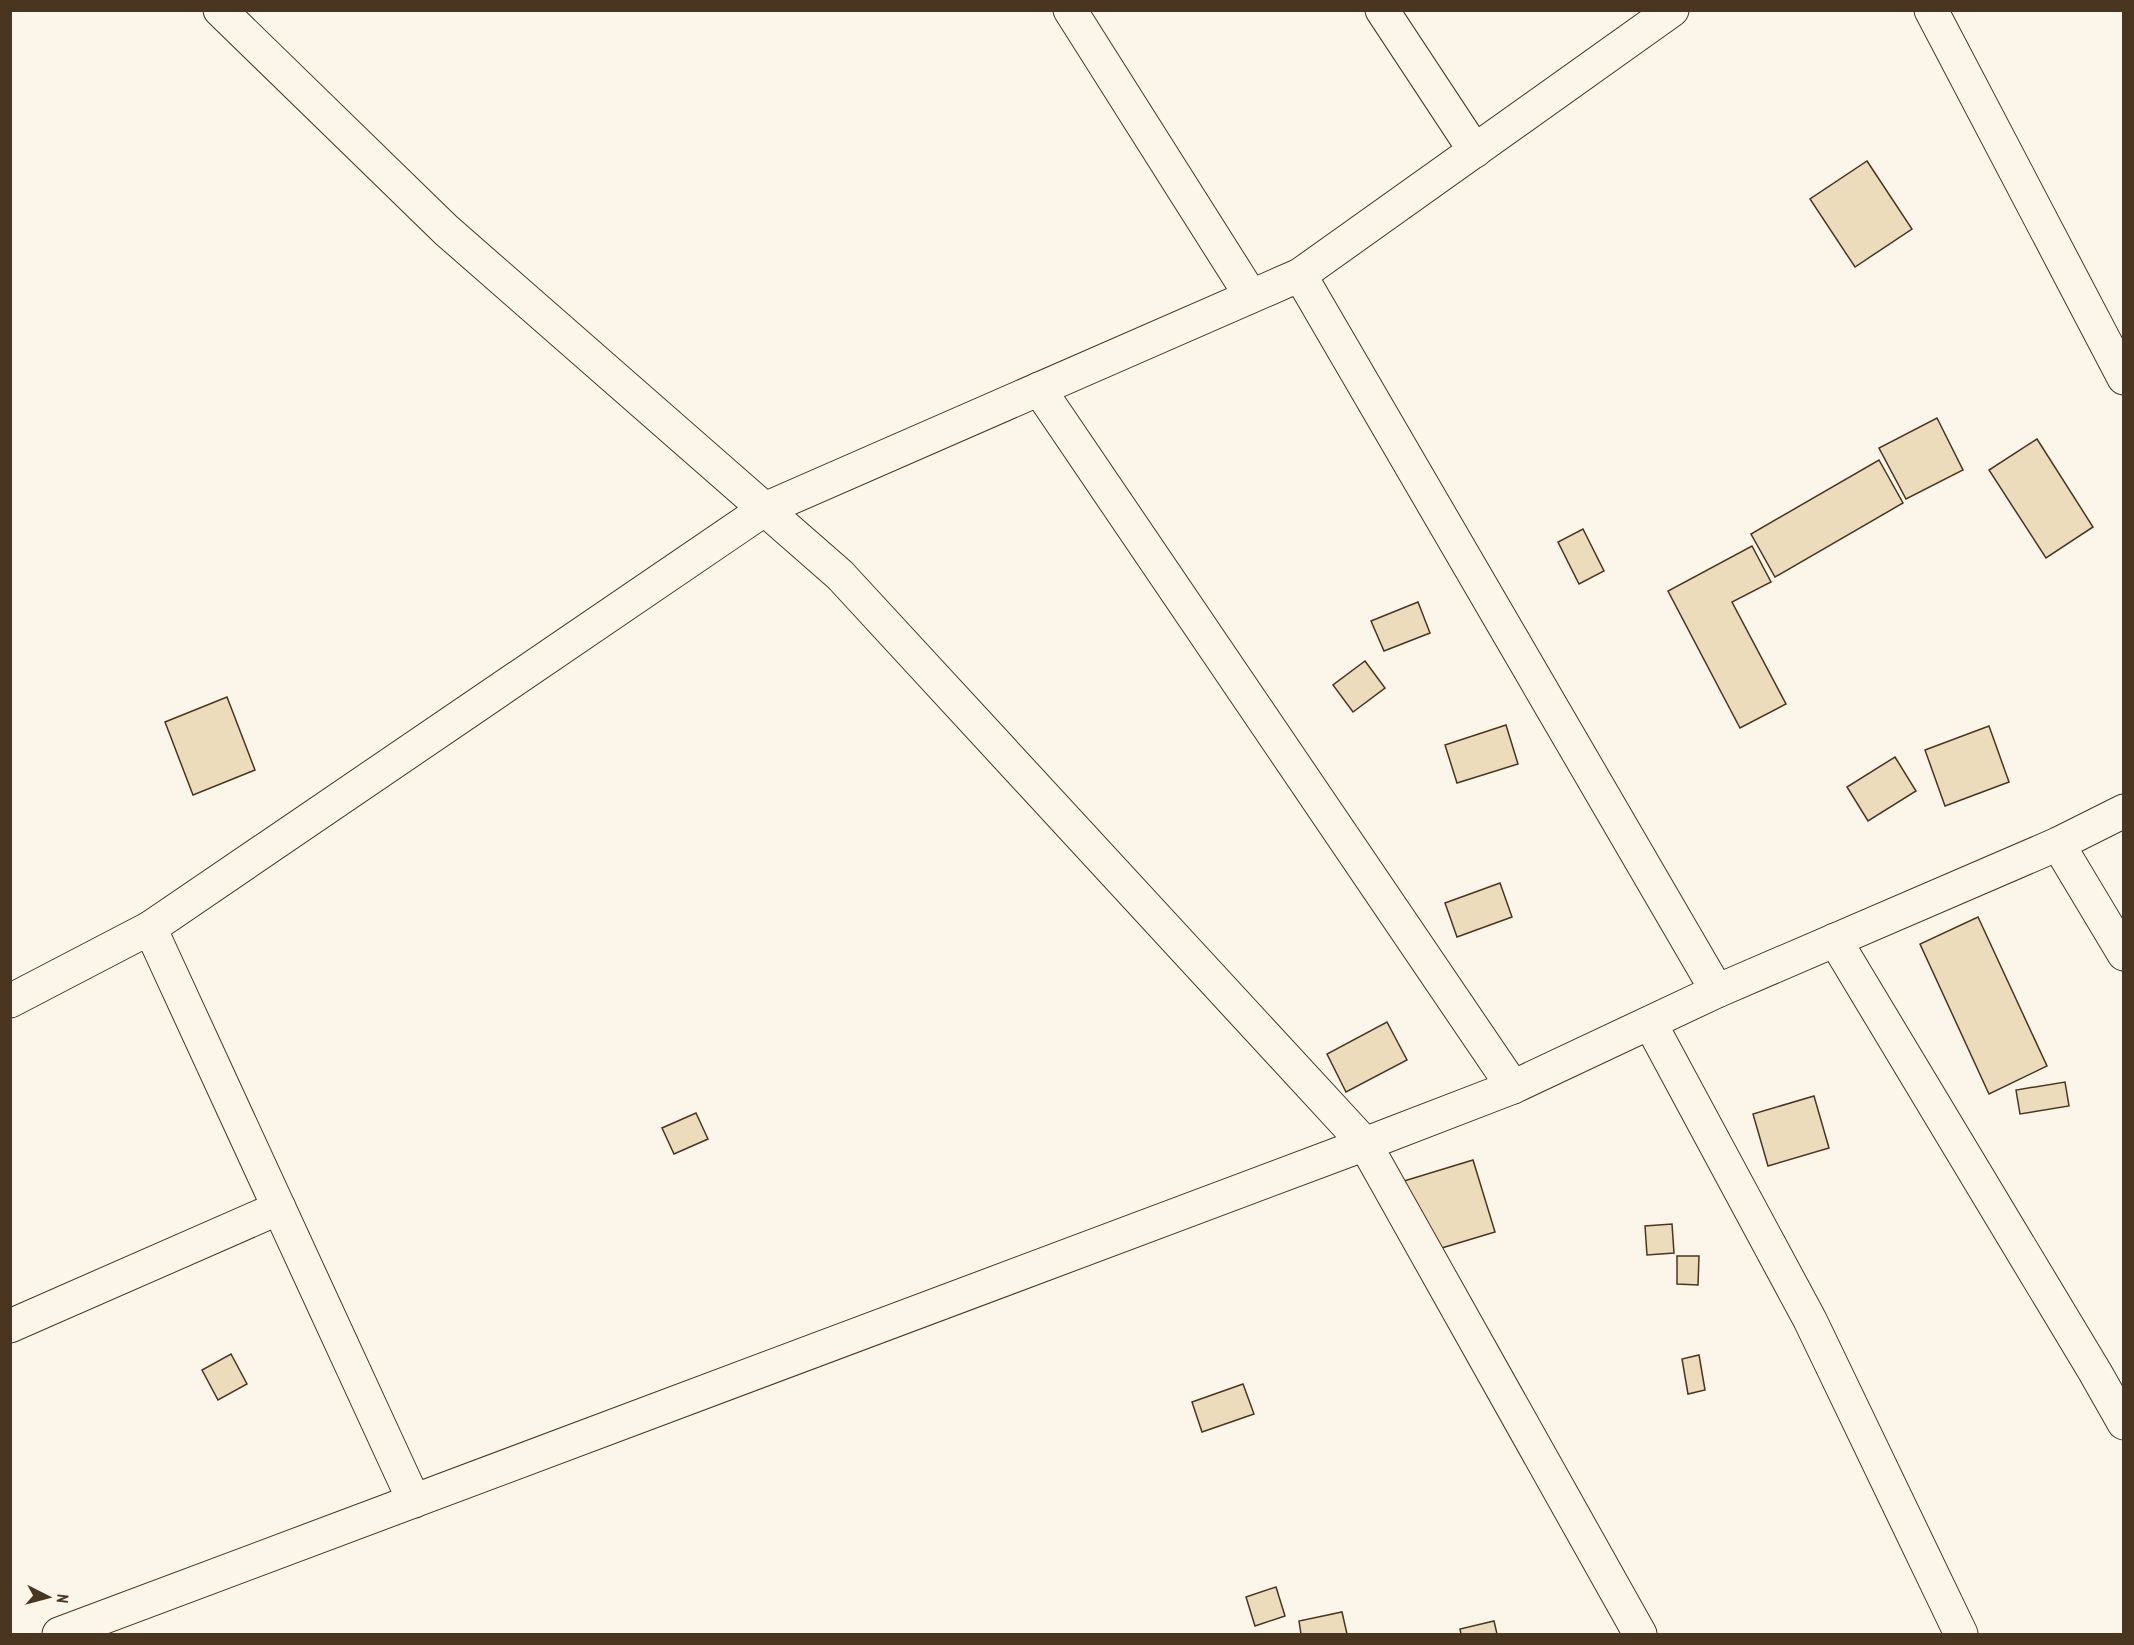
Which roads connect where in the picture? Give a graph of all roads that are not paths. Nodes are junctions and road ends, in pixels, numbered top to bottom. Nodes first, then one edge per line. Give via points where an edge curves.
1 (220, 10) edge
2 (1070, 10) edge
3 (1382, 10) edge
4 (1672, 10) edge
5 (1931, 10) edge
6 (1475, 151) junction
7 (1300, 275) junction
8 (1251, 296) junction
9 (2124, 378) edge
10 (1039, 389) junction
11 (765, 509) junction
12 (2124, 811) edge
13 (2058, 844) junction
14 (150, 928) junction
15 (1836, 940) junction
16 (2124, 954) edge
17 (1717, 992) junction
18 (10, 1001) edge
19 (1650, 1023) junction
20 (1513, 1087) junction
21 (1365, 1144) junction
22 (279, 1208) junction
23 (10, 1326) edge
24 (2124, 1423) edge
25 (414, 1501) junction
26 (59, 1635) edge
27 (1640, 1635) edge
28 (1961, 1635) edge

1 - 11 street via 446,230
2 - 8 street
3 - 6 street
4 - 6 street
5 - 9 street
6 - 7 street
7 - 8 street
7 - 17 street
8 - 10 street
10 - 11 street
10 - 20 street
11 - 14 street
11 - 21 street via 840,575
12 - 13 street
13 - 15 street
13 - 16 street
14 - 18 street
14 - 22 street
15 - 17 street
15 - 24 street
17 - 19 street
19 - 20 street
19 - 28 street via 1810,1320
20 - 21 street
21 - 25 street
21 - 27 street
22 - 23 street
22 - 25 street
25 - 26 street

